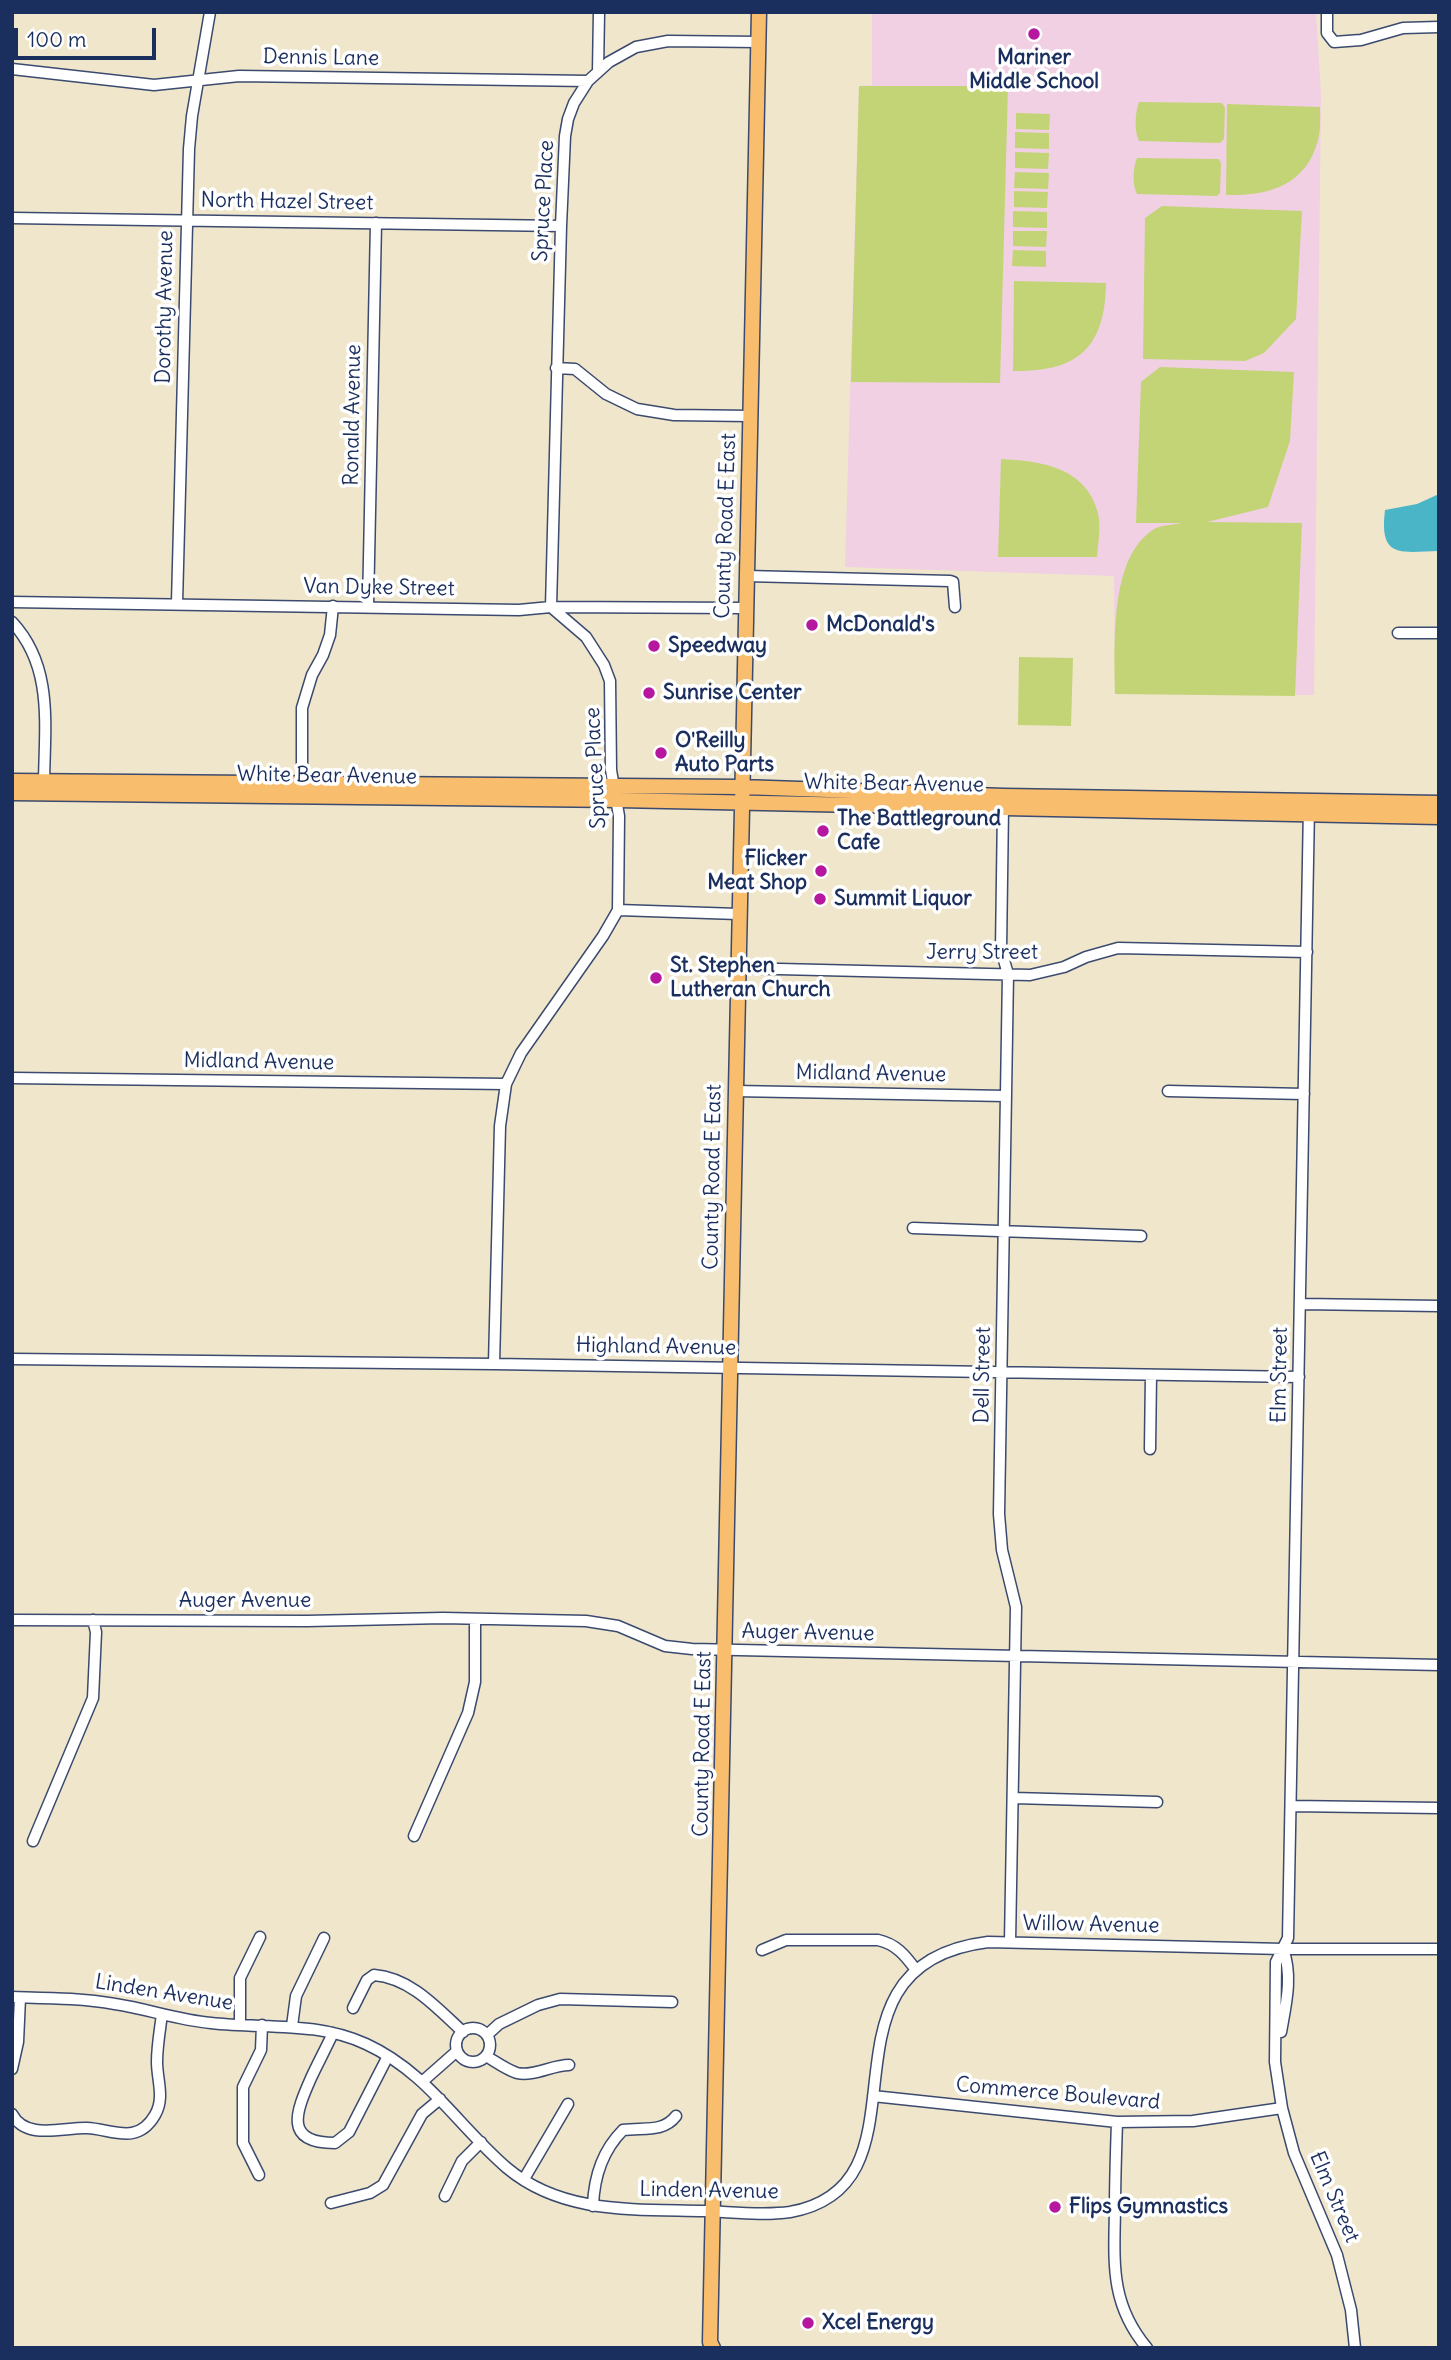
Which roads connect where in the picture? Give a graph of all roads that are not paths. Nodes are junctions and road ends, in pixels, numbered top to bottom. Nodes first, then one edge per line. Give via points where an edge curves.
1 (210, 12) edge
2 (599, 12) edge
3 (759, 12) edge
4 (1327, 12) edge
5 (1439, 27) edge
6 (759, 42) junction
7 (12, 69) edge
8 (598, 72) junction
9 (198, 81) junction
10 (588, 81) junction
11 (12, 218) edge
12 (187, 220) junction
13 (376, 223) junction
14 (561, 226) junction
15 (556, 368) junction
16 (750, 416) junction
17 (746, 576) junction
18 (12, 602) edge
19 (177, 604) junction
20 (333, 606) junction
21 (368, 607) junction
22 (551, 607) junction
23 (955, 607) dead end
24 (744, 608) junction
25 (12, 622) edge
26 (1398, 633) dead end
27 (1439, 634) edge
28 (12, 781) edge
29 (44, 787) junction
30 (741, 787) junction
31 (302, 790) junction
32 (12, 793) edge
33 (616, 793) junction
34 (741, 803) junction
35 (1439, 803) edge
36 (1003, 807) junction
37 (1309, 808) junction
38 (1439, 817) edge
39 (618, 910) junction
40 (738, 914) junction
41 (1307, 951) junction
42 (737, 968) junction
43 (1008, 974) junction
44 (12, 1078) edge
45 (506, 1084) junction
46 (735, 1091) junction
47 (1168, 1091) dead end
48 (1304, 1094) junction
49 (1006, 1096) junction
50 (913, 1228) dead end
51 (1003, 1232) junction
52 (1141, 1236) dead end
53 (1301, 1304) junction
54 (1439, 1306) edge
55 (12, 1359) edge
56 (494, 1364) junction
57 (730, 1367) junction
58 (1002, 1372) junction
59 (1151, 1375) junction
60 (1299, 1377) junction
61 (1150, 1449) dead end
62 (93, 1619) junction
63 (475, 1619) junction
64 (12, 1620) edge
65 (726, 1650) junction
66 (1015, 1657) junction
67 (1294, 1662) junction
68 (1439, 1665) edge
69 (1014, 1798) junction
70 (1157, 1802) dead end
71 (1291, 1806) junction
72 (1439, 1808) edge
73 (414, 1836) dead end
74 (33, 1842) dead end
75 (260, 1937) dead end
76 (324, 1938) dead end
77 (1010, 1942) junction
78 (1283, 1949) junction
79 (762, 1950) dead end
80 (1439, 1950) edge
81 (916, 1970) junction
82 (16, 1998) edge
83 (672, 2002) dead end
84 (353, 2008) dead end
85 (162, 2014) junction
86 (240, 2025) junction
87 (262, 2025) junction
88 (292, 2026) junction
89 (463, 2032) junction
90 (333, 2033) junction
91 (487, 2035) junction
92 (457, 2051) junction
93 (388, 2056) junction
94 (486, 2056) junction
95 (569, 2065) dead end
96 (12, 2068) edge
97 (423, 2081) junction
98 (873, 2096) junction
99 (440, 2099) junction
100 (568, 2104) dead end
101 (1282, 2108) junction
102 (12, 2114) edge
103 (677, 2116) dead end
104 (1117, 2122) junction
105 (481, 2142) junction
106 (258, 2175) dead end
107 (523, 2179) junction
108 (445, 2196) dead end
109 (331, 2203) dead end
110 (593, 2206) junction
111 (713, 2211) junction
112 (710, 2346) edge
113 (1147, 2348) edge
114 (1354, 2348) edge

1 - 9 street, Dorothy Avenue
2 - 8 street
3 - 6 main road, County Road E East
4 - 5 street via 1326,33 1334,43 1403,28
6 - 8 street via 652,42 622,53
6 - 16 main road, County Road E East
7 - 9 street, Dennis Lane via 154,85
8 - 10 street, Spruce Place
9 - 10 street, Dennis Lane via 268,76
9 - 12 street, Dorothy Avenue via 189,149
10 - 14 street, Spruce Place via 568,119
11 - 12 street, North Hazel Street
12 - 13 street, North Hazel Street
12 - 19 street, Dorothy Avenue
13 - 14 street, North Hazel Street
13 - 21 street, Ronald Avenue
14 - 15 street, Spruce Place
15 - 16 street via 575,369 606,394 637,409 674,415
15 - 22 street, Spruce Place
16 - 17 main road, County Road E East
17 - 23 street via 950,581
17 - 24 main road, County Road E East
18 - 19 street, Van Dyke Street
19 - 20 street, Van Dyke Street
20 - 21 street, Van Dyke Street
20 - 31 street via 330,635 302,708
21 - 22 street, Van Dyke Street
22 - 24 street, Van Dyke Street
22 - 33 street, Spruce Place via 586,638 610,681 611,770
24 - 30 main road, County Road E East
25 - 29 street via 35,656 44,687
26 - 27 street
28 - 29 main road, White Bear Avenue
29 - 31 main road, White Bear Avenue
29 - 32 main road, White Bear Avenue
30 - 33 main road, White Bear Avenue
30 - 34 main road, County Road E East
30 - 37 main road, White Bear Avenue
31 - 33 main road, White Bear Avenue
33 - 34 main road, White Bear Avenue
33 - 39 street, Spruce Place
34 - 36 main road, White Bear Avenue
34 - 40 main road, County Road E East
35 - 37 main road, White Bear Avenue
36 - 37 main road, White Bear Avenue
36 - 43 street, Dell Street via 1001,950
37 - 38 main road, White Bear Avenue
37 - 41 street, Elm Street
39 - 40 street
39 - 45 street
40 - 42 main road, County Road E East
41 - 43 street, Jerry Street via 1118,948 1047,972
41 - 48 street, Elm Street
42 - 43 street, Jerry Street
42 - 46 main road, County Road E East
43 - 49 street, Dell Street
44 - 45 street, Midland Avenue
45 - 56 street via 500,1126
46 - 49 street, Midland Avenue
46 - 57 main road, County Road E East
47 - 48 street
48 - 53 street, Elm Street
49 - 51 street, Dell Street
50 - 51 street
51 - 52 street
51 - 58 street, Dell Street
53 - 54 street
53 - 60 street, Elm Street
55 - 56 street, Highland Avenue
56 - 57 street, Highland Avenue
57 - 58 street, Highland Avenue
57 - 65 main road, County Road E East
58 - 59 street, Highland Avenue
58 - 66 street, Dell Street via 999,1532 1016,1607
59 - 60 street, Highland Avenue
59 - 61 street
60 - 67 street, Elm Street
62 - 63 street, Auger Avenue
62 - 64 street, Auger Avenue
62 - 74 street via 93,1698
63 - 65 street, Auger Avenue via 586,1621 618,1626 665,1646
63 - 73 street via 474,1695
65 - 66 street, Auger Avenue
65 - 111 main road, County Road E East
66 - 67 street, Auger Avenue
66 - 69 street, Dell Street
67 - 68 street, Auger Avenue
67 - 71 street, Elm Street
69 - 70 street
69 - 77 street, Dell Street
71 - 72 street
71 - 78 street, Elm Street via 1288,1938
75 - 86 street via 240,1978
76 - 88 street via 296,1996
77 - 78 street, Willow Avenue
77 - 81 street, Willow Avenue via 957,1947
78 - 80 street, Willow Avenue
78 - 101 street, Elm Street via 1288,1962 1288,1994 1275,2062
79 - 81 street via 786,1940 878,1940 902,1952
81 - 98 street, Linden Avenue via 887,2011
82 - 85 street, Linden Avenue via 86,2000
82 - 96 street via 18,2042
83 - 91 street via 560,1999 499,2024
84 - 89 street via 367,1980 382,1976 418,1991
85 - 86 street, Linden Avenue
85 - 102 street via 157,2047 160,2103 146,2125 118,2135 89,2128 33,2130
86 - 87 street, Linden Avenue
87 - 88 street, Linden Avenue
87 - 106 street via 261,2050 243,2088 243,2143
88 - 90 street, Linden Avenue
89 - 91 street via 475,2028
89 - 92 street
90 - 93 street, Linden Avenue
90 - 93 street via 297,2108 297,2123 304,2136 319,2143 335,2143 349,2132
91 - 94 street via 491,2045
92 - 94 street via 469,2062
92 - 97 street
93 - 97 street, Linden Avenue
94 - 95 street via 520,2074
97 - 99 street, Linden Avenue
98 - 104 street, Commerce Boulevard
98 - 111 street, Linden Avenue via 860,2159 833,2193 811,2206 787,2212
99 - 105 street, Linden Avenue
99 - 109 street via 422,2114 383,2185
100 - 107 street
101 - 104 street, Commerce Boulevard via 1193,2121
101 - 114 street, Elm Street via 1294,2153 1337,2255 1351,2310
103 - 110 street via 659,2128 623,2130 615,2138 598,2169
104 - 113 street via 1114,2276 1123,2310
105 - 107 street, Linden Avenue
105 - 108 street via 462,2161
107 - 110 street, Linden Avenue via 564,2199
110 - 111 street, Linden Avenue
111 - 112 main road, County Road E East

